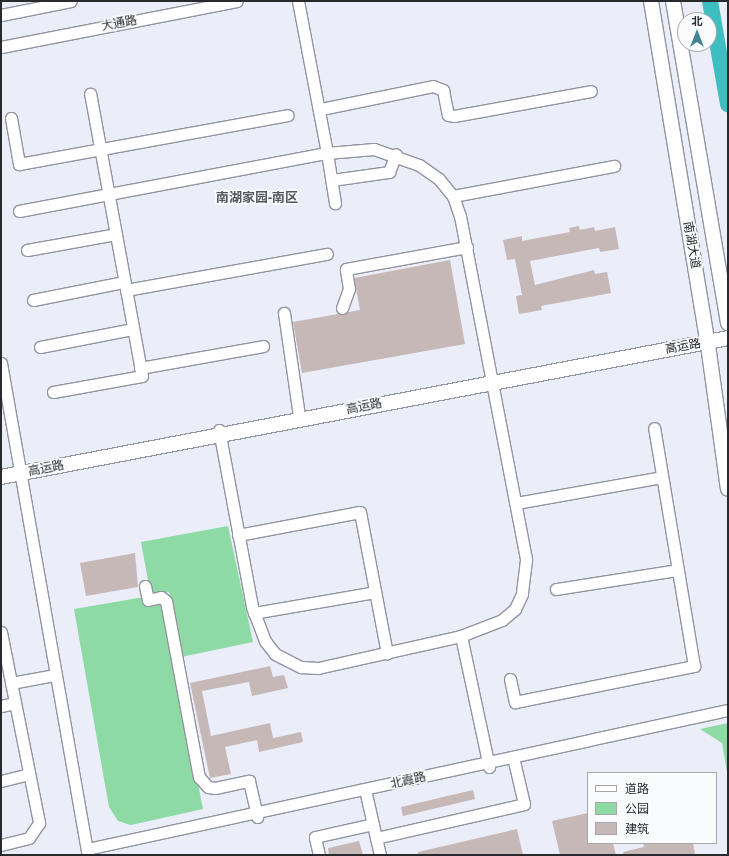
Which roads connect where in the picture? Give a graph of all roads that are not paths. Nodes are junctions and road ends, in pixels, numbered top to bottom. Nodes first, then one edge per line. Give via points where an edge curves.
1 (71, 1) edge
2 (236, 1) edge
3 (298, 1) edge
4 (651, 1) edge
5 (673, 1) edge
6 (1, 15) edge
7 (1, 47) edge
8 (591, 91) dead end
9 (90, 94) dead end
10 (321, 109) junction
11 (288, 115) dead end
12 (11, 118) dead end
13 (100, 149) junction
14 (328, 153) junction
15 (396, 154) junction
16 (614, 166) dead end
17 (332, 180) junction
18 (108, 194) junction
19 (452, 196) junction
20 (335, 203) dead end
21 (19, 211) dead end
22 (116, 234) junction
23 (467, 247) junction
24 (28, 250) dead end
25 (327, 254) dead end
26 (125, 286) junction
27 (33, 300) dead end
28 (342, 308) dead end
29 (284, 313) dead end
30 (728, 323) edge
31 (133, 329) junction
32 (728, 335) edge
33 (728, 338) edge
34 (708, 340) junction
35 (263, 346) dead end
36 (40, 347) dead end
37 (1, 363) edge
38 (140, 368) junction
39 (494, 380) junction
40 (53, 392) dead end
41 (1, 399) edge
42 (299, 416) junction
43 (654, 428) dead end
44 (220, 432) junction
45 (11, 472) edge
46 (662, 477) junction
47 (728, 489) edge
48 (516, 503) junction
49 (238, 535) junction
50 (678, 570) junction
51 (145, 586) dead end
52 (556, 589) dead end
53 (375, 592) junction
54 (254, 614) junction
55 (1, 632) edge
56 (462, 636) junction
57 (387, 653) junction
58 (53, 676) junction
59 (510, 679) dead end
60 (11, 683) junction
61 (15, 703) junction
62 (1, 706) edge
63 (728, 710) edge
64 (728, 714) edge
65 (514, 761) junction
66 (488, 765) junction
67 (29, 774) junction
68 (1, 781) edge
69 (366, 794) junction
70 (256, 815) junction
71 (373, 824) junction
72 (376, 838) junction
73 (1, 845) edge
74 (86, 853) edge
75 (320, 855) edge
76 (380, 855) edge

1 - 6 street
2 - 7 street, 大通路
3 - 10 street
4 - 34 main road, 南湖大道
5 - 30 main road, 南湖大道
8 - 10 street via 454,116 448,115 443,90 433,86
9 - 13 street
10 - 14 street
11 - 13 street
12 - 13 street via 19,164
13 - 18 street
14 - 15 street via 374,148
14 - 17 street
14 - 18 street
15 - 17 street via 389,172
15 - 19 street via 429,172
16 - 19 street
17 - 20 street
18 - 21 street
18 - 22 street
19 - 23 street
22 - 24 street
22 - 26 street
23 - 28 street via 346,269 349,289
23 - 39 street
25 - 26 street
26 - 27 street
26 - 31 street
29 - 42 street
31 - 36 street
31 - 38 street
32 - 34 main road, 高运路
33 - 34 main road, 高运路
34 - 39 main road, 高运路
34 - 47 main road, 南湖大道
35 - 38 street
37 - 45 street
38 - 40 street via 142,376
39 - 42 main road, 高运路
39 - 44 main road, 高运路
39 - 48 street
41 - 45 street
42 - 44 main road, 高运路
43 - 46 street
44 - 45 main road, 高运路
44 - 49 street
45 - 58 street
46 - 48 street
46 - 50 street
48 - 56 street via 526,560 522,594 515,609 502,620
49 - 53 street via 360,512
49 - 54 street
50 - 52 street
50 - 59 street via 694,666 515,702
51 - 70 street via 148,600 161,597 166,601 199,777 208,787 215,788 249,781
53 - 54 street
53 - 57 street
54 - 57 street via 265,641 275,654 301,667 332,666
55 - 60 street
56 - 57 street
56 - 66 street
58 - 60 street
58 - 74 street
60 - 61 street
61 - 62 street
61 - 67 street
63 - 66 street, 北霞路
64 - 65 street, 北霞路
65 - 66 street, 北霞路
65 - 72 street via 524,804
66 - 69 street, 北霞路
66 - 70 street, 北霞路
67 - 68 street
67 - 73 street via 39,823 29,838
69 - 70 street, 北霞路
69 - 71 street
70 - 74 street, 北霞路
71 - 72 street
71 - 75 street via 315,837
72 - 76 street

